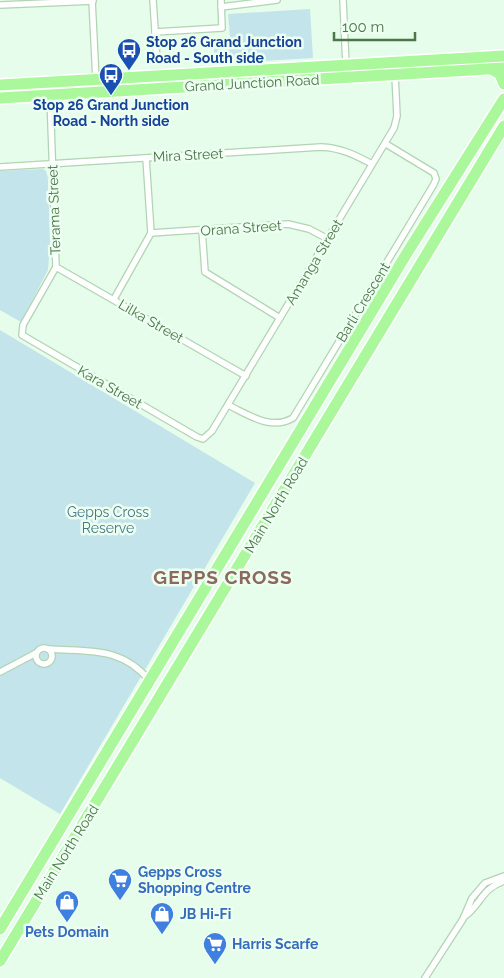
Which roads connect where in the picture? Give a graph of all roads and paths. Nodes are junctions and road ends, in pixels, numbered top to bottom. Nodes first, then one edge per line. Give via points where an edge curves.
1 (153, 0) edge
2 (221, 0) edge
3 (277, 0) edge
4 (343, 0) edge
5 (92, 1) edge
6 (14, 2) edge
7 (0, 5) edge
8 (221, 8) junction
9 (155, 32) junction
10 (504, 56) edge
11 (157, 61) dead end
12 (385, 62) junction
13 (403, 62) junction
14 (346, 65) junction
15 (504, 68) edge
16 (491, 69) junction
17 (395, 75) junction
18 (346, 78) junction
19 (96, 80) junction
20 (49, 82) junction
21 (504, 84) edge
22 (0, 85) edge
23 (97, 92) junction
24 (50, 95) junction
25 (0, 98) edge
26 (504, 99) edge
27 (504, 126) edge
28 (386, 144) junction
29 (146, 158) junction
30 (53, 163) junction
31 (372, 164) junction
32 (0, 167) edge
33 (447, 192) junction
34 (459, 199) junction
35 (202, 230) junction
36 (151, 233) junction
37 (328, 239) junction
38 (56, 267) junction
39 (114, 299) junction
40 (280, 318) junction
41 (21, 329) joint
42 (246, 376) junction
43 (228, 404) junction
44 (203, 439) joint
45 (49, 649) junction
46 (64, 650) junction
47 (37, 656) junction
48 (52, 657) junction
49 (0, 672) edge
50 (175, 673) junction
51 (150, 681) junction
52 (148, 718) junction
53 (504, 876) edge
54 (504, 881) edge
55 (463, 919) junction
56 (0, 929) edge
57 (1, 957) edge
58 (425, 978) edge

1 - 9 street
2 - 8 street
3 - 8 street
4 - 14 street
5 - 6 street
5 - 19 street
6 - 7 street
8 - 9 street via 222,28
9 - 11 street
10 - 13 highway, Grand Junction Road
12 - 13 highway, Grand Junction Road
12 - 14 highway, Grand Junction Road
12 - 17 highway
13 - 17 highway
14 - 18 street
14 - 19 highway, Grand Junction Road
15 - 16 highway, Grand Junction Road
16 - 17 highway, Grand Junction Road
16 - 21 highway via 500,74
17 - 18 highway, Grand Junction Road
17 - 28 street, Amanga Street via 397,116
18 - 23 highway, Grand Junction Road
19 - 20 highway, Grand Junction Road
19 - 23 street
20 - 22 highway, Grand Junction Road
20 - 24 street, Terama Street
23 - 24 highway, Grand Junction Road
24 - 25 highway, Grand Junction Road
24 - 30 street, Terama Street
26 - 33 highway, Main North Road
27 - 34 highway, Main North Road
28 - 31 street, Amanga Street
28 - 43 street, Barli Crescent via 434,173 436,179 293,418 284,424 272,424
29 - 30 street, Mira Street
29 - 31 street, Mira Street via 329,148 348,151
29 - 36 street
30 - 32 street, Mira Street
30 - 38 street, Terama Street
31 - 37 street, Amanga Street
33 - 34 highway
33 - 51 highway, Main North Road
34 - 50 highway, Main North Road
35 - 36 street, Orana Street
35 - 37 street, Orana Street via 288,224 309,229
35 - 40 street via 205,272
36 - 39 street
37 - 40 street, Amanga Street
38 - 39 street, Lilka Street
38 - 41 street, Terama Street
39 - 42 street, Lilka Street
40 - 42 street, Amanga Street
41 - 44 street, Kara Street via 27,339
42 - 43 street, Amanga Street
43 - 44 street, Amanga Street via 212,431
45 - 46 street
45 - 47 street via 42,648
45 - 48 street
46 - 48 street
46 - 51 street via 108,652
47 - 48 street via 45,664
47 - 49 street via 23,658
50 - 51 highway via 159,682
50 - 52 highway, Main North Road
51 - 52 highway via 154,692
51 - 56 highway, Main North Road
52 - 57 highway, Main North Road
53 - 55 street via 485,883 472,898
54 - 55 street via 489,887
55 - 58 street

